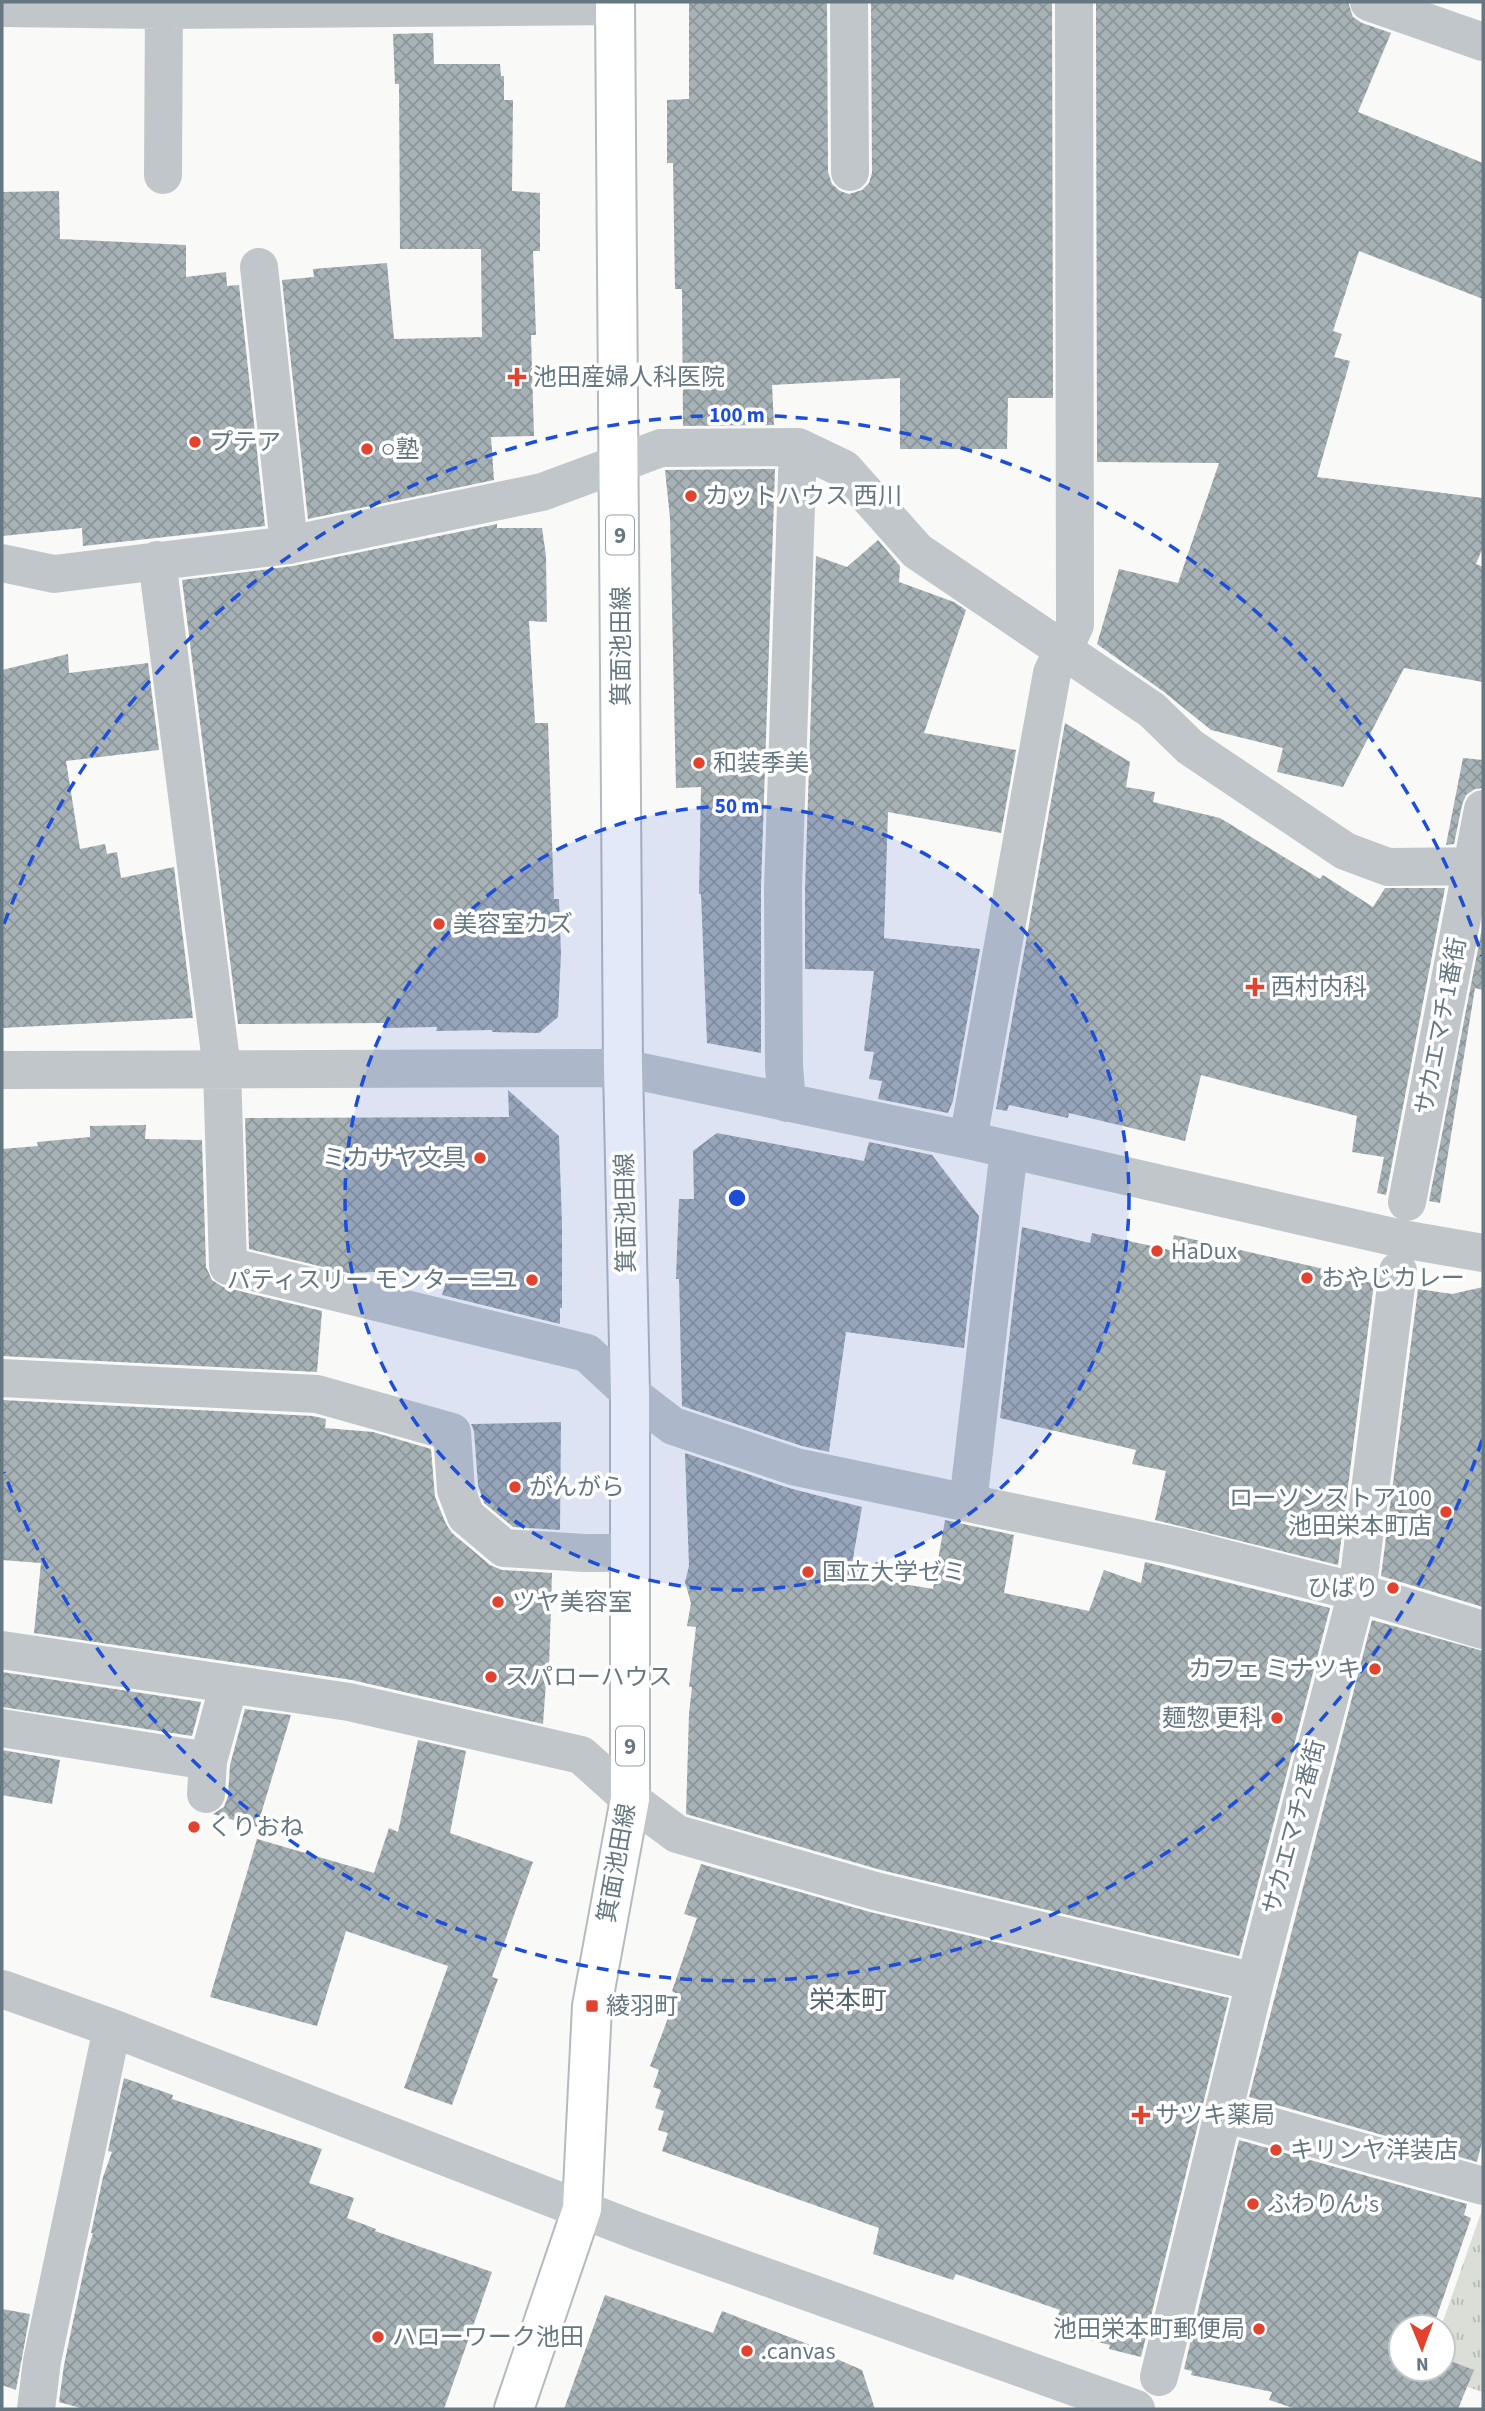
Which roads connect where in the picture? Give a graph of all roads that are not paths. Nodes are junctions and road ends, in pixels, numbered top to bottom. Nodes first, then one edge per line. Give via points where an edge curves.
1 (849, 2) edge
2 (1074, 2) edge
3 (1369, 2) edge
4 (615, 4) edge
5 (323, 5) edge
6 (164, 6) edge
7 (2, 8) edge
8 (1483, 43) edge
9 (850, 172) dead end
10 (163, 174) dead end
11 (259, 267) dead end
12 (798, 447) junction
13 (620, 463) junction
14 (289, 545) junction
15 (157, 561) junction
16 (2, 564) edge
17 (1063, 650) junction
18 (1483, 809) edge
19 (1478, 867) edge
20 (623, 1068) junction
21 (222, 1069) junction
22 (2, 1070) edge
23 (787, 1103) junction
24 (968, 1140) junction
25 (1009, 1149) junction
26 (1407, 1202) dead end
27 (1483, 1253) edge
28 (1398, 1271) dead end
29 (2, 1378) edge
30 (630, 1393) junction
31 (968, 1503) junction
32 (630, 1553) junction
33 (1357, 1592) junction
34 (1483, 1630) edge
35 (2, 1650) edge
36 (229, 1684) junction
37 (2, 1728) edge
38 (630, 1799) junction
39 (1255, 1982) junction
40 (2, 1989) edge
41 (112, 2028) junction
42 (1224, 2113) junction
43 (1483, 2186) edge
44 (582, 2209) junction
45 (1159, 2377) dead end
46 (36, 2409) edge
47 (514, 2409) edge
48 (1136, 2409) edge

1 - 9 street
2 - 17 street via 1075,625
3 - 8 street
4 - 5 street
4 - 13 main road, 箕面池田線 / 9
5 - 6 street
6 - 7 street
6 - 10 street
11 - 14 street
12 - 13 street via 661,448
12 - 17 street via 844,469 917,551
12 - 23 street via 783,888
13 - 14 street via 542,492
13 - 20 main road, 箕面池田線 / 9
14 - 15 street
15 - 16 street via 54,573
15 - 21 street
17 - 19 street via 1152,710 1190,747 1345,851 1388,867
17 - 24 street via 1052,673
18 - 19 street, サカエマチ1番街
19 - 26 street, サカエマチ1番街
20 - 21 street
20 - 23 street
20 - 30 main road, 箕面池田線 / 9
21 - 22 street
21 - 30 street via 228,1266 587,1353
23 - 24 street
24 - 25 street
25 - 27 street via 1389,1236
25 - 31 street
28 - 33 street, サカエマチ2番街
29 - 32 street via 317,1394 452,1432 456,1490 466,1516 504,1548
30 - 31 street via 673,1426 796,1467
30 - 32 main road, 箕面池田線 / 9
31 - 33 street via 1179,1547
32 - 38 main road, 箕面池田線 / 9
33 - 34 street
33 - 39 street, サカエマチ2番街
35 - 36 street
36 - 37 street via 207,1778
36 - 38 street via 349,1702 581,1755
38 - 39 street via 677,1834 875,1891
38 - 44 main road, 箕面池田線 / 9 via 592,2006
39 - 42 street, サカエマチ2番街
40 - 41 street
41 - 44 street
41 - 46 street via 42,2361
42 - 43 street
42 - 45 street, サカエマチ2番街
44 - 47 main road, 箕面池田線 / 9
44 - 48 street

